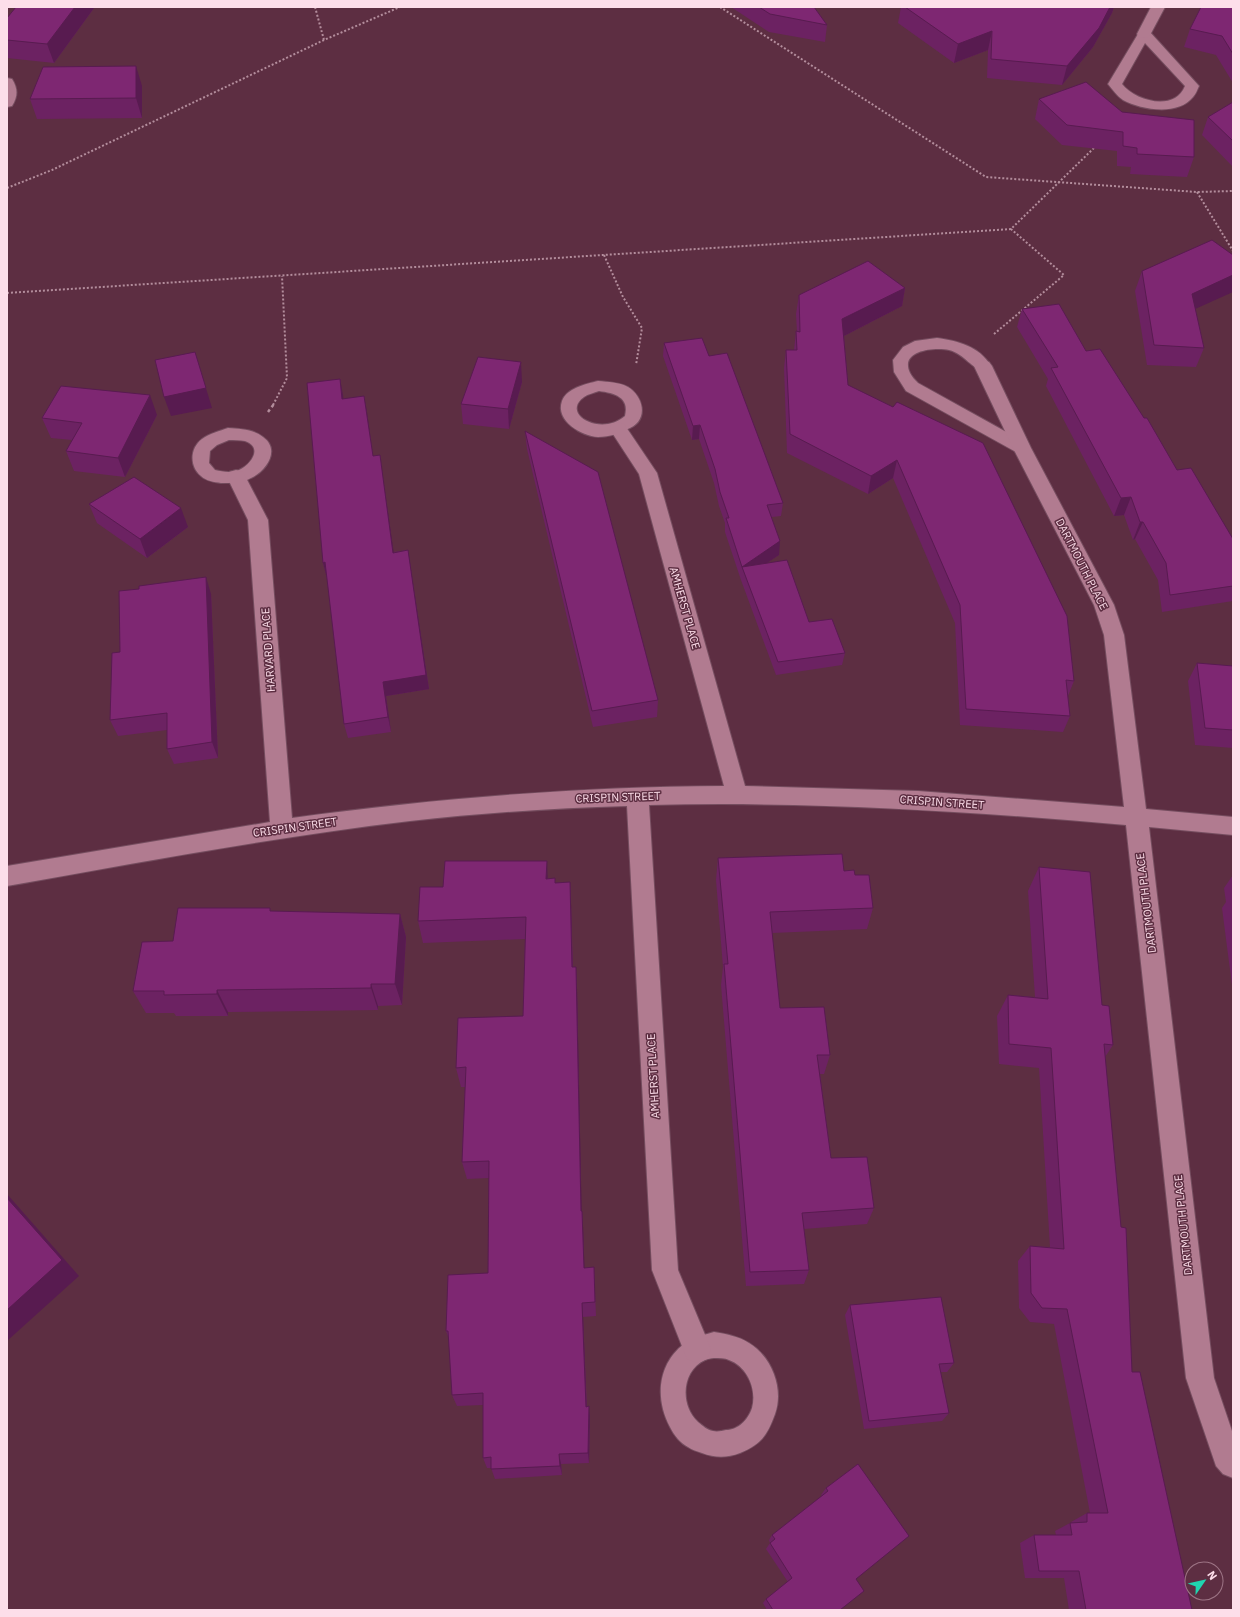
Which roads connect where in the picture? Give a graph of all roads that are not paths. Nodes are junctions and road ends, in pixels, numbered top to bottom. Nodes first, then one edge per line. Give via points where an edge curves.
1 (1158, 7) edge
2 (1144, 34) junction
3 (7, 82) edge
4 (7, 103) edge
5 (977, 360) joint
6 (618, 428) junction
7 (1022, 448) junction
8 (236, 477) junction
9 (737, 795) junction
10 (637, 796) junction
11 (1136, 817) junction
12 (1233, 826) edge
13 (282, 828) junction
14 (7, 876) edge
15 (698, 1350) dead end
16 (1233, 1464) edge

1 - 2 street
2 - 2 lane via 1115,84 1129,97 1147,104 1166,105 1186,99 1191,93 1192,86
3 - 4 lane via 11,90
5 - 7 street, DARTMOUTH PLACE
5 - 7 lane via 954,345 927,343 906,353 900,361 900,370 912,387
6 - 6 lane via 605,431 581,426 572,420 568,411 570,402 576,394 598,386 622,391 631,397 635,406 634,415
6 - 9 street, AMHERST PLACE via 648,473
7 - 11 street, DARTMOUTH PLACE via 1104,605 1114,635
8 - 8 lane via 223,478 211,475 203,469 200,453 206,444 228,434 252,436 260,442 264,450 258,467
8 - 13 street, HARVARD PLACE via 258,520
9 - 10 street, CRISPIN STREET
9 - 11 street, CRISPIN STREET via 920,800
10 - 13 street, CRISPIN STREET via 461,806
10 - 15 street, AMHERST PLACE via 665,1270
11 - 12 street, CRISPIN STREET
11 - 16 street, DARTMOUTH PLACE via 1200,1378 1226,1456
13 - 14 street, CRISPIN STREET

